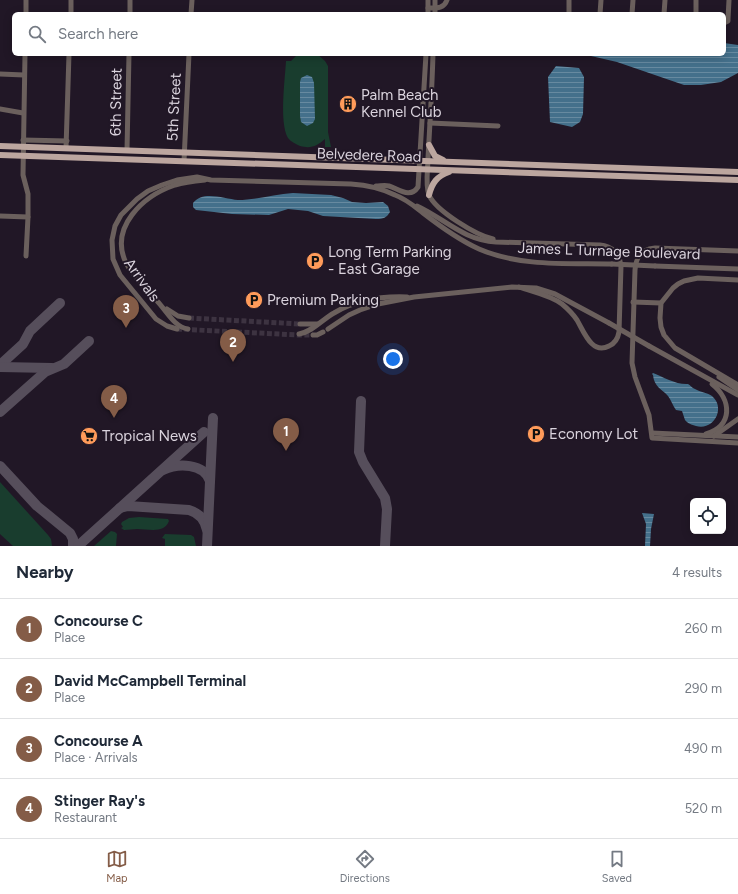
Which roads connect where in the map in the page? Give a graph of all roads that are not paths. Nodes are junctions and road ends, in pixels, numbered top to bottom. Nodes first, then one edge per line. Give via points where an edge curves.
1 (26, 0) edge
2 (71, 0) edge
3 (130, 0) edge
4 (192, 0) edge
5 (428, 0) edge
6 (435, 0) edge
7 (447, 0) edge
8 (569, 0) edge
9 (601, 0) edge
10 (633, 0) edge
11 (665, 0) edge
12 (696, 0) edge
13 (729, 0) edge
14 (435, 8) junction
15 (428, 11) edge
16 (26, 12) edge
17 (71, 12) edge
18 (130, 12) edge
19 (191, 12) edge
20 (435, 12) edge
21 (569, 12) edge
22 (600, 12) edge
23 (632, 12) edge
24 (664, 12) edge
25 (696, 12) edge
26 (726, 22) edge
27 (25, 56) edge
28 (70, 56) edge
29 (129, 56) edge
30 (189, 56) edge
31 (426, 56) edge
32 (433, 56) edge
33 (0, 74) edge
34 (24, 74) junction
35 (0, 109) edge
36 (23, 113) junction
37 (430, 123) junction
38 (498, 126) dead end
39 (23, 140) junction
40 (66, 141) junction
41 (429, 145) junction
42 (0, 146) edge
43 (23, 147) junction
44 (66, 148) junction
45 (127, 150) junction
46 (184, 152) junction
47 (0, 154) edge
48 (22, 155) junction
49 (184, 161) junction
50 (419, 161) junction
51 (428, 161) junction
52 (450, 162) junction
53 (600, 167) junction
54 (419, 170) junction
55 (428, 170) junction
56 (452, 171) junction
57 (738, 172) edge
58 (580, 175) junction
59 (211, 180) junction
60 (738, 180) edge
61 (365, 185) junction
62 (429, 195) junction
63 (409, 202) junction
64 (0, 216) edge
65 (28, 217) junction
66 (508, 242) junction
67 (738, 251) edge
68 (26, 256) dead end
69 (738, 269) edge
70 (738, 280) edge
71 (519, 287) junction
72 (414, 297) junction
73 (633, 302) junction
74 (661, 303) junction
75 (161, 305) junction
76 (189, 318) tunnel mouth
77 (300, 324) tunnel mouth
78 (318, 324) junction
79 (177, 329) tunnel mouth
80 (188, 329) dead end
81 (300, 334) dead end
82 (313, 334) tunnel mouth
83 (704, 365) junction
84 (704, 377) junction
85 (738, 385) edge
86 (738, 390) edge
87 (738, 395) edge
88 (738, 419) edge
89 (652, 435) junction
90 (701, 435) junction
91 (714, 436) junction
92 (738, 438) edge
93 (693, 440) junction
94 (738, 443) edge

1 - 16 street
2 - 17 street
3 - 18 street
4 - 19 street
5 - 15 street
6 - 14 street
7 - 14 street via 442,7
8 - 21 street
9 - 22 street
10 - 23 street
11 - 24 street
12 - 25 street
13 - 26 street
14 - 15 street
14 - 20 street
27 - 34 street
28 - 40 street
29 - 45 street, 6th Street
30 - 46 street, 5th Street
31 - 50 street
32 - 37 street
33 - 34 street
34 - 36 street
35 - 36 street
36 - 39 street
37 - 38 street
37 - 41 street
39 - 40 street
39 - 43 street
40 - 44 street
41 - 51 street
41 - 52 main road via 437,157
42 - 43 main road, Belvedere Road
43 - 44 main road, Belvedere Road
43 - 48 street
44 - 45 main road, Belvedere Road
45 - 46 main road, Belvedere Road
46 - 49 street, 5th Street
46 - 50 main road, Belvedere Road
47 - 48 main road, Belvedere Road
48 - 49 main road, Belvedere Road
48 - 65 street via 22,175 28,194
49 - 54 main road, Belvedere Road
50 - 51 main road, Belvedere Road
50 - 54 street
51 - 52 main road, Belvedere Road
51 - 55 street
52 - 53 main road, Belvedere Road
53 - 57 main road, Belvedere Road
53 - 58 main road
54 - 55 main road, Belvedere Road
54 - 61 street via 419,185 413,192 404,192 388,186
55 - 56 main road, Belvedere Road
55 - 62 street
56 - 58 main road, Belvedere Road
56 - 62 main road via 436,179
58 - 60 main road, Belvedere Road
59 - 61 street, James L Turnage Boulevard
59 - 75 street via 181,184 163,190 141,205 125,225 121,238 123,257 129,269
59 - 79 street, Arrivals via 197,177 184,179 148,191 126,209 113,233 112,252 120,275 156,319
61 - 63 street, James L Turnage Boulevard via 389,192
62 - 66 street via 445,212 470,230
63 - 66 street via 469,236
63 - 69 street, James L Turnage Boulevard, bridge via 460,239 497,256 530,262
64 - 65 street
65 - 68 street
66 - 71 street via 600,245 613,250 620,258 622,266 617,340 606,348 594,346 567,308 554,299
67 - 73 street via 658,248 645,251 638,256 636,262
70 - 74 street via 698,278 684,281 673,288
71 - 72 street
71 - 84 street, bridge via 536,288 555,294
72 - 78 street via 364,301 346,307
72 - 82 street via 365,308 349,315 326,331
73 - 74 street
73 - 89 street via 632,367 649,415
74 - 83 street via 661,327 669,342 674,348
75 - 76 street via 176,316
75 - 80 street via 175,321
77 - 78 street
78 - 81 street
83 - 85 street
83 - 86 street
84 - 87 street
84 - 90 street via 719,389 727,411 724,422 718,428
88 - 91 street
89 - 90 street
89 - 93 street
90 - 91 street
91 - 92 street
91 - 93 street
93 - 94 street

